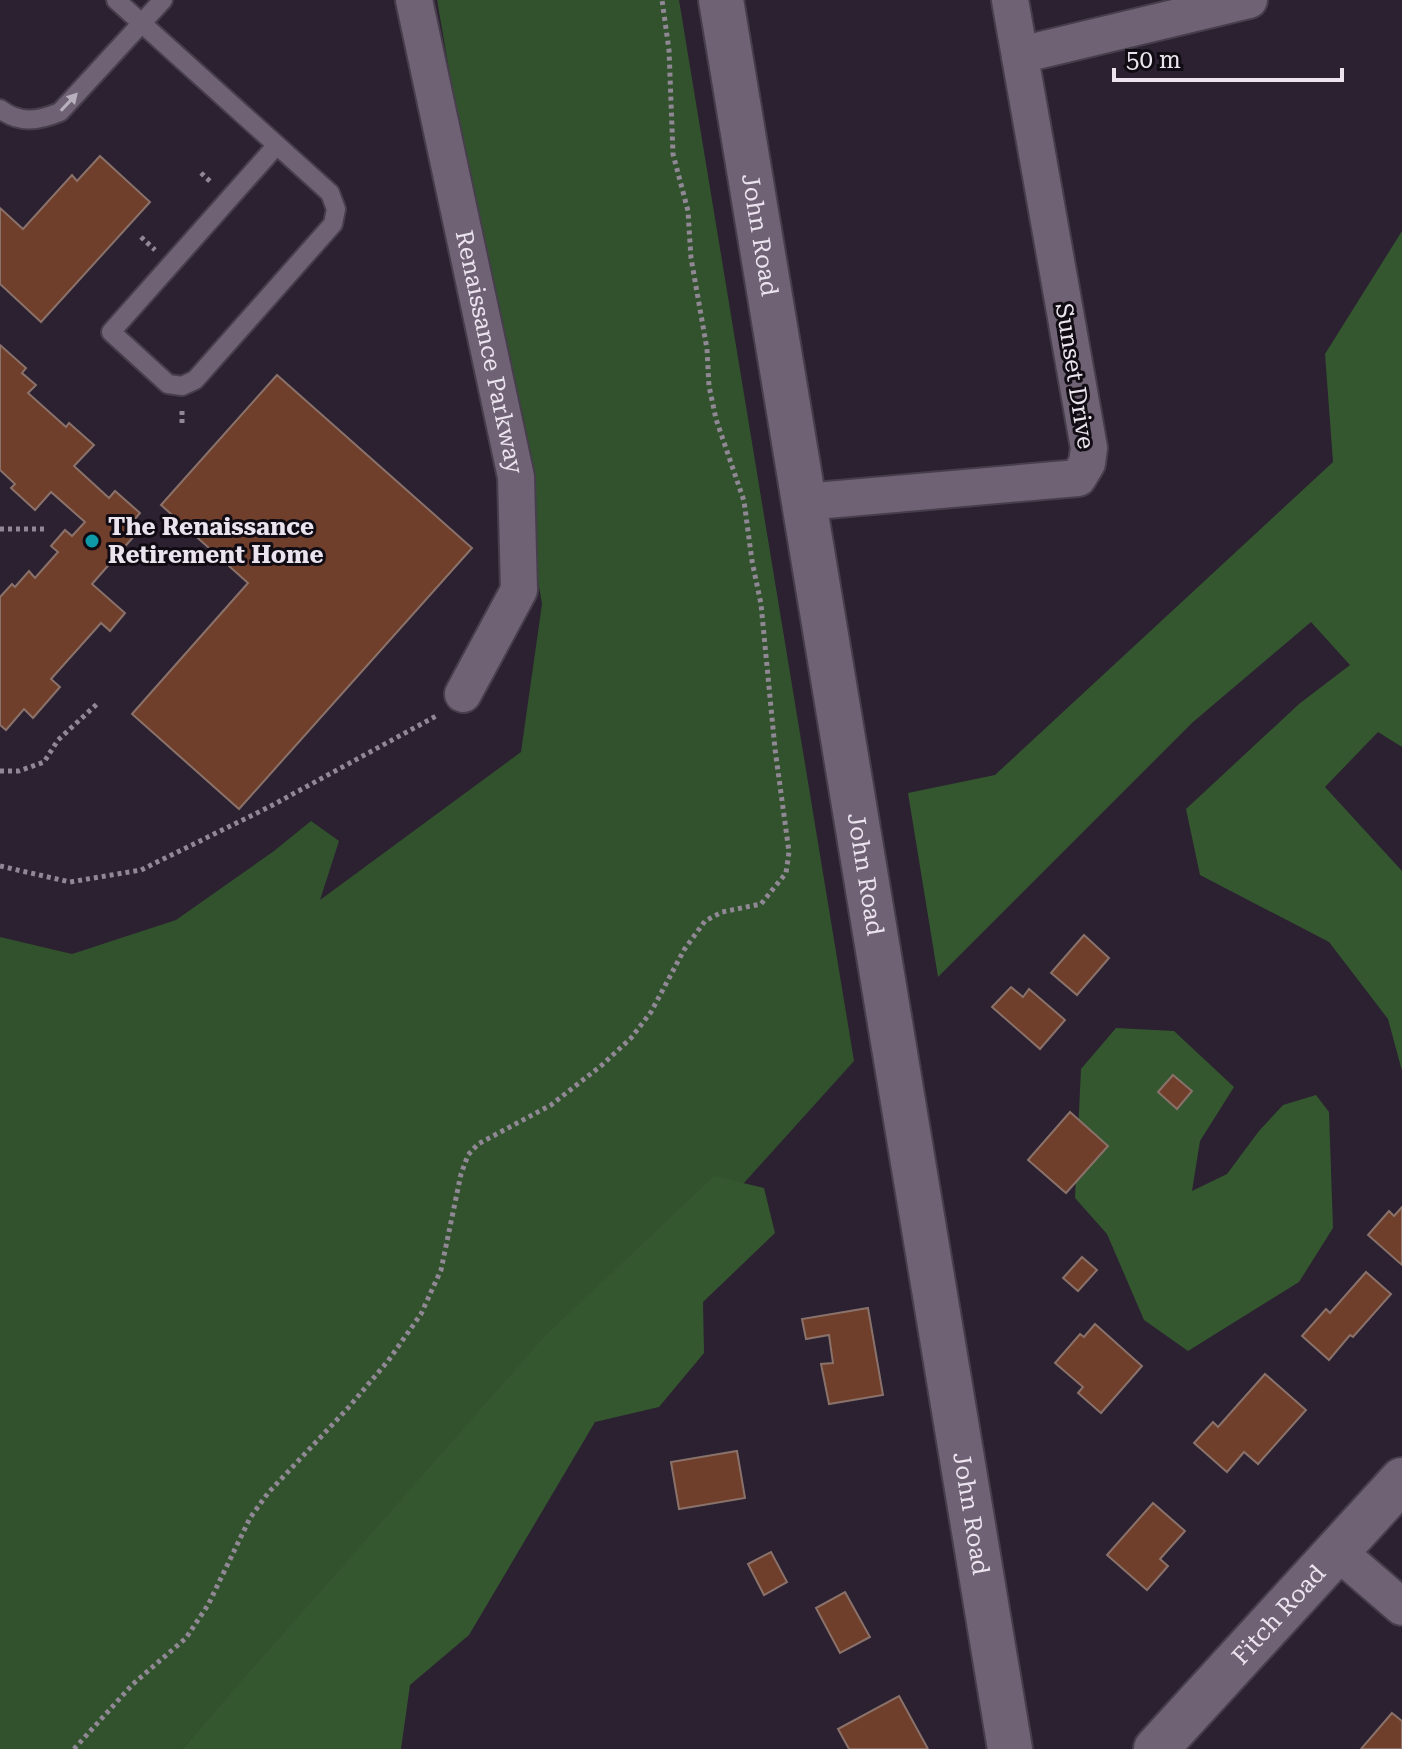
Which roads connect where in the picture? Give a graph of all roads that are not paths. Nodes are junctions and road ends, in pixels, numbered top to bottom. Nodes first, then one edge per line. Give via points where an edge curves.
1 (116, 0) edge
2 (163, 0) edge
3 (414, 0) edge
4 (721, 0) edge
5 (1010, 0) edge
6 (1249, 0) edge
7 (142, 24) junction
8 (1020, 55) junction
9 (0, 109) edge
10 (276, 146) junction
11 (804, 502) junction
12 (463, 694) road end
13 (1402, 1480) edge
14 (1337, 1551) junction
15 (1402, 1607) edge
16 (1010, 1749) edge
17 (1156, 1749) edge

1 - 7 lane
2 - 7 lane
3 - 12 street, Renaissance Parkway via 516,477 519,590
4 - 11 street, John Road
5 - 8 street, Sunset Drive
6 - 8 street
9 -> 7 lane via 10,117 36,122 60,112
7 - 10 lane
8 - 11 street, Sunset Drive via 1089,448 1087,463 1078,478
10 - 10 lane via 330,193 336,209 333,224 195,380 182,386 168,384 111,332
11 - 16 street, John Road
13 - 14 street, Fitch Road
14 - 15 street
14 - 17 street, Fitch Road

